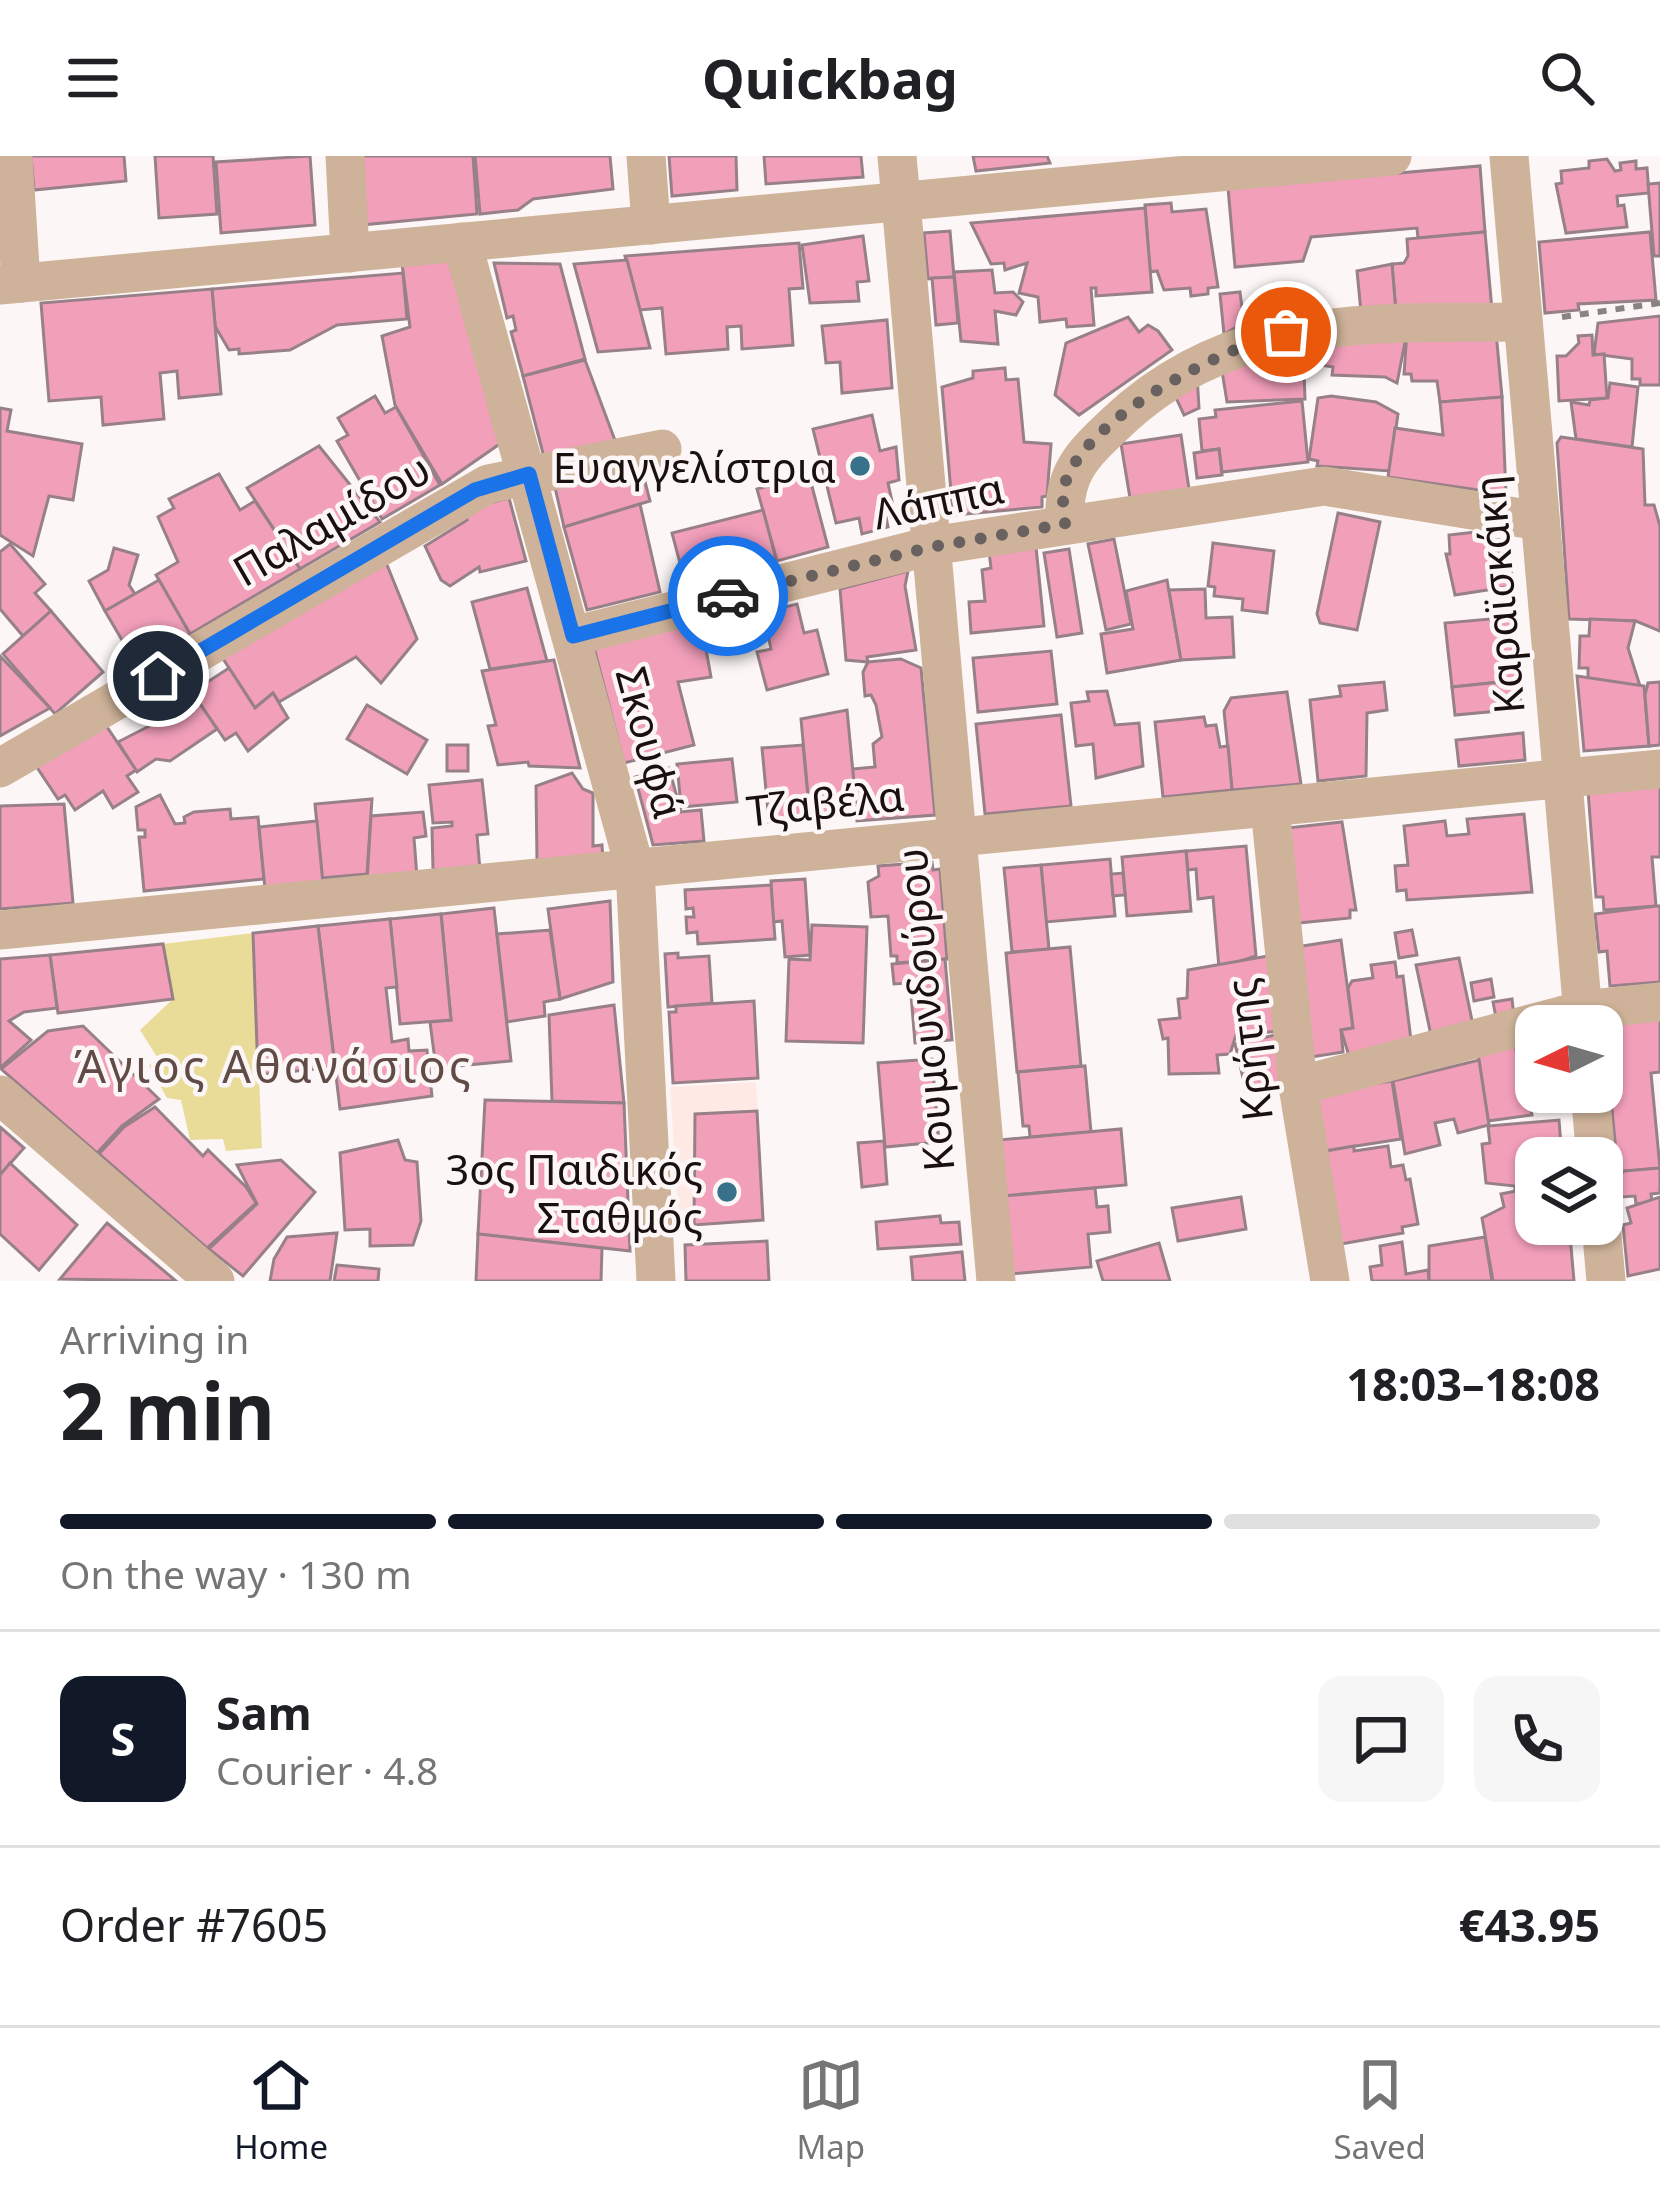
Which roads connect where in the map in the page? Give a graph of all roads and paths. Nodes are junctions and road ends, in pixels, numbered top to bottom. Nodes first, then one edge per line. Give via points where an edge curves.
1 (13, 156) edge
2 (345, 156) edge
3 (646, 156) edge
4 (897, 156) edge
5 (1392, 156) edge
6 (1508, 156) edge
7 (901, 202) junction
8 (651, 225) junction
9 (462, 242) junction
10 (350, 253) junction
11 (11, 284) edge
12 (1660, 303) edge
13 (1523, 322) junction
14 (662, 449) dead end
15 (529, 474) junction
16 (1540, 521) junction
17 (1065, 524) junction
18 (931, 547) junction
19 (573, 636) junction
20 (0, 768) edge
21 (1660, 770) edge
22 (1562, 779) junction
23 (1270, 807) junction
24 (957, 837) junction
25 (635, 869) junction
26 (0, 930) edge
27 (1660, 1002) edge
28 (1582, 1005) edge
29 (1623, 1010) edge
30 (1515, 1034) edge
31 (1298, 1086) junction
32 (0, 1095) edge
33 (1603, 1245) edge
34 (215, 1281) edge
35 (656, 1281) edge
36 (995, 1281) edge
37 (1330, 1281) edge
38 (1606, 1281) edge

1 - 11 street
2 - 10 street
3 - 8 street
4 - 7 street, Κουμουνδούρου
5 - 7 street
6 - 13 street, Καραϊσκάκη
7 - 8 street
7 - 18 street, Κουμουνδούρου
8 - 9 street
9 - 10 street
9 - 15 street, Σκουφά
10 - 11 street
12 - 13 path
13 - 16 street, Καραϊσκάκη
13 - 17 street via 1317,327 1214,358 1153,390 1103,435 1066,482
14 - 15 street, Παλαμίδου
15 - 19 street, Σκουφά
15 - 20 street, Παλαμίδου via 475,490
16 - 17 street, Λάππα via 1324,486
16 - 22 street, Καραϊσκάκη
17 - 18 street, Λάππα
18 - 19 street, Λάππα
18 - 24 street, Κουμουνδούρου
19 - 25 street, Σκουφά
21 - 22 street, Τζαβέλα
22 - 23 street, Τζαβέλα
22 - 28 street, Καραϊσκάκη
23 - 24 street, Τζαβέλα
23 - 31 street, Κρήτης
24 - 25 street, Τζαβέλα
24 - 36 street, Κουμουνδούρου
25 - 26 street, Τζαβέλα
25 - 35 street, Σκουφά
27 - 29 street
30 - 31 street
31 - 37 street, Κρήτης
32 - 34 street
33 - 38 street

